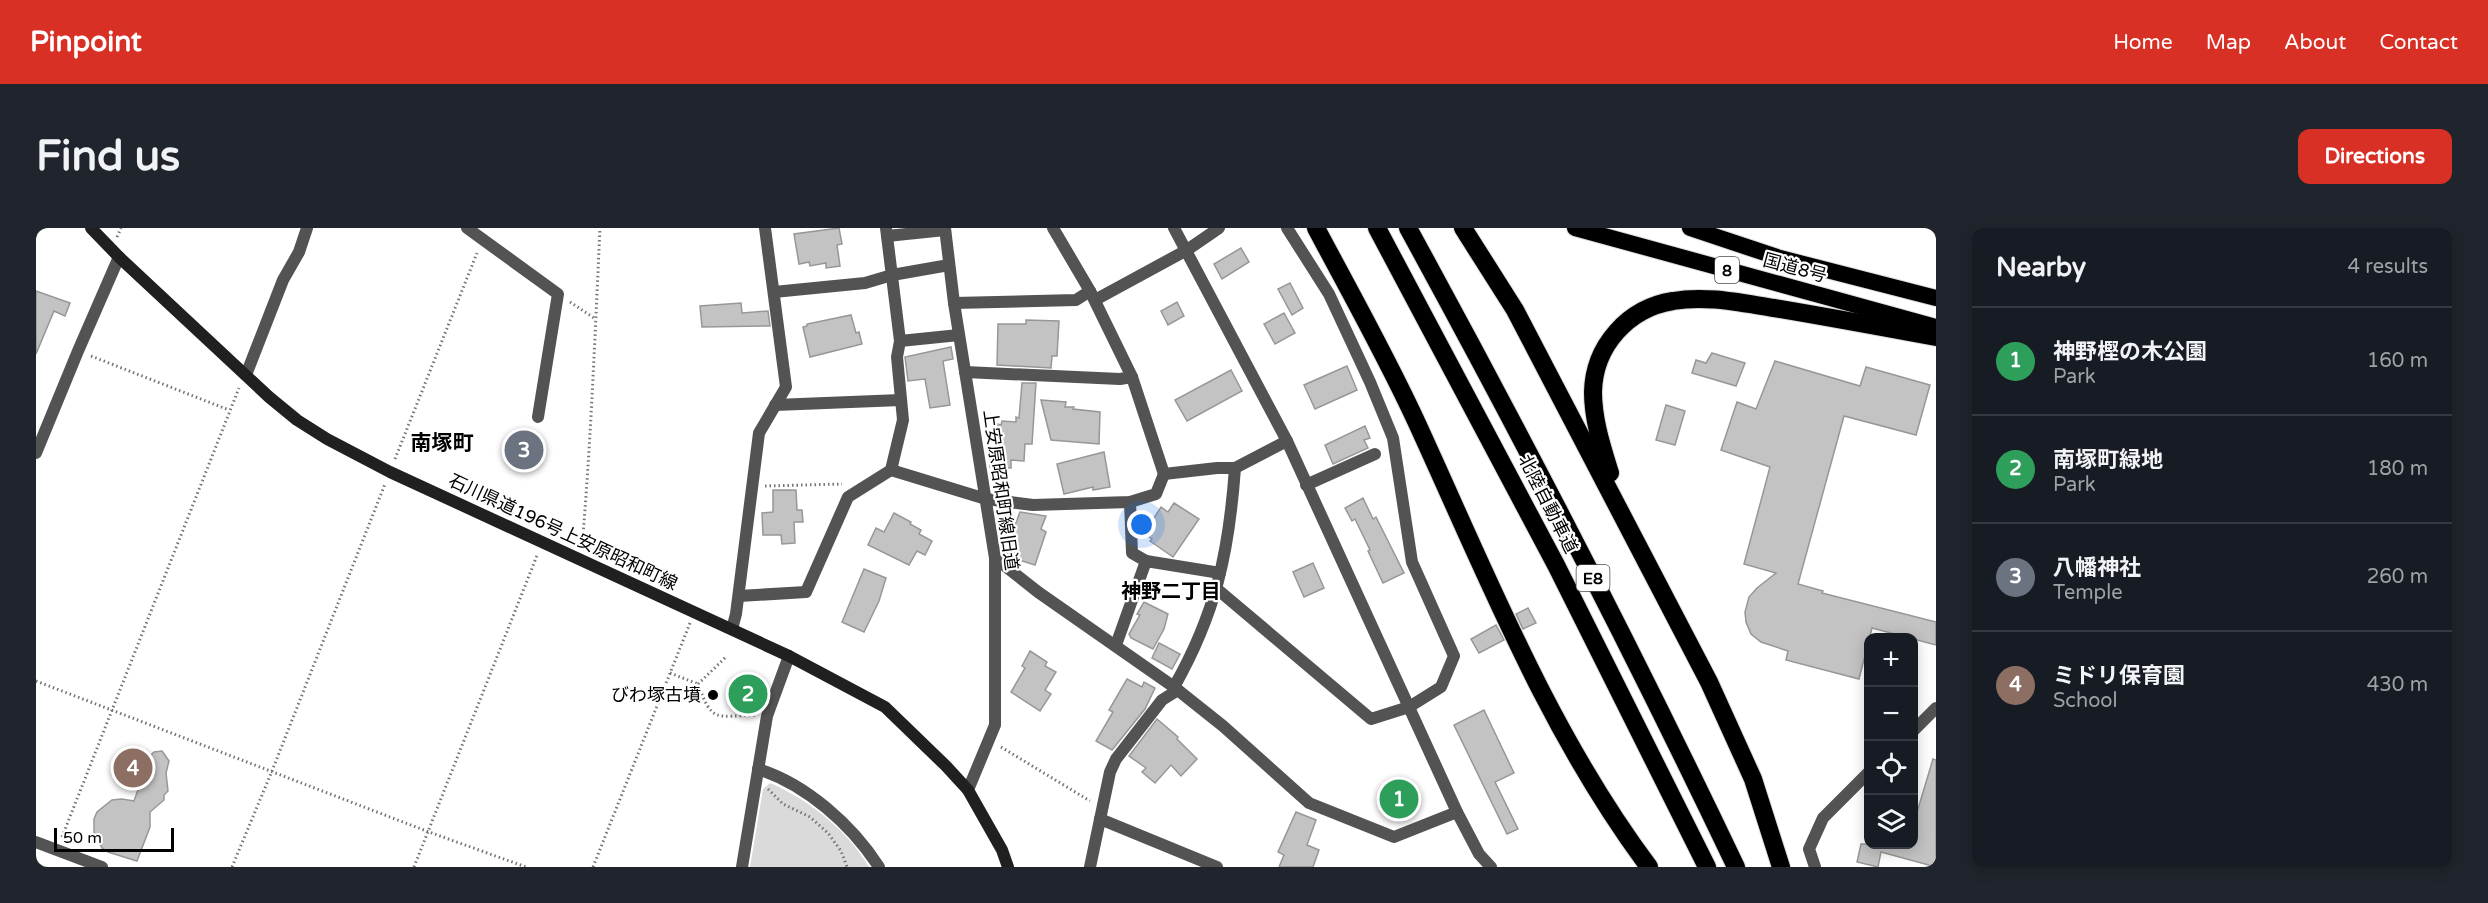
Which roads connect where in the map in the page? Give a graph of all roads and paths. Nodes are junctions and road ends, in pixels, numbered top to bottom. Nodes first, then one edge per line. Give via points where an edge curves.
1 (91, 228) edge
2 (308, 228) edge
3 (467, 228) edge
4 (600, 228) edge
5 (765, 228) edge
6 (1053, 228) edge
7 (1174, 228) edge
8 (1219, 228) edge
9 (1287, 228) edge
10 (1316, 228) edge
11 (1377, 228) edge
12 (1408, 228) edge
13 (1463, 228) edge
14 (1575, 228) edge
15 (1690, 228) edge
16 (945, 229) edge
17 (887, 232) edge
18 (483, 239) junction
19 (1186, 250) junction
20 (119, 258) junction
21 (950, 266) junction
22 (892, 275) junction
23 (774, 292) junction
24 (558, 294) junction
25 (1093, 295) junction
26 (1936, 298) edge
27 (954, 303) junction
28 (595, 319) junction
29 (1936, 327) edge
30 (959, 335) junction
31 (1936, 337) edge
32 (900, 341) junction
33 (78, 351) junction
34 (965, 372) junction
35 (246, 375) junction
36 (1132, 377) junction
37 (901, 400) junction
38 (776, 405) junction
39 (229, 410) junction
40 (538, 417) dead end
41 (1287, 441) junction
42 (36, 453) edge
43 (1375, 453) dead end
44 (1235, 468) junction
45 (891, 470) junction
46 (390, 471) junction
47 (1164, 474) junction
48 (1306, 484) junction
49 (753, 486) junction
50 (853, 494) junction
51 (986, 499) junction
52 (1130, 502) junction
53 (1619, 508) junction
54 (542, 542) junction
55 (995, 558) junction
56 (581, 560) junction
57 (1146, 561) junction
58 (1221, 573) junction
59 (1217, 589) junction
60 (739, 596) junction
61 (694, 613) junction
62 (732, 629) junction
63 (1116, 645) junction
64 (727, 656) dead end
65 (789, 656) junction
66 (670, 673) junction
67 (36, 681) edge
68 (698, 684) junction
69 (1176, 688) junction
70 (1409, 707) junction
71 (1936, 708) edge
72 (112, 711) junction
73 (767, 716) junction
74 (1918, 726) edge
75 (989, 740) junction
76 (758, 769) junction
77 (272, 771) junction
78 (1864, 778) edge
79 (766, 786) dead end
80 (968, 790) junction
81 (1456, 812) junction
82 (1101, 814) junction
83 (429, 832) junction
84 (36, 842) edge
85 (57, 850) junction
86 (80, 863) edge
87 (102, 867) edge
88 (232, 867) edge
89 (414, 867) edge
90 (526, 867) edge
91 (593, 867) edge
92 (742, 867) edge
93 (847, 867) edge
94 (879, 867) edge
95 (1008, 867) edge
96 (1090, 867) edge
97 (1216, 867) edge
98 (1491, 867) edge
99 (1649, 867) edge
100 (1707, 867) edge
101 (1736, 867) edge
102 (1781, 867) edge
103 (1815, 867) edge

1 - 20 main road, 石川県道196号上安原昭和町線
2 - 35 street
3 - 18 street
4 - 28 path
5 - 23 street
6 - 25 street
7 - 19 street
8 - 19 street
9 - 70 street via 1329,294 1393,438 1412,562 1454,656 1441,687
10 - 99 highway via 1415,420 1469,542 1556,719 1602,799
11 - 100 highway, 北陸自動車道 / E8 via 1556,565
12 - 101 highway, 北陸自動車道 / E8 via 1664,718
13 - 53 highway via 1515,310
14 - 29 highway, 国道8号 / 8
15 - 26 highway, 国道8号 / 8 via 1780,258
16 - 17 street
16 - 21 street, 上安原昭和町線旧道
17 - 22 street
18 - 24 street
18 - 46 path
19 - 25 street
19 - 41 street
20 - 33 street
20 - 35 main road, 石川県道196号上安原昭和町線
21 - 22 street
21 - 27 street, 上安原昭和町線旧道
22 - 23 street via 865,283
22 - 32 street
23 - 38 street via 786,387
24 - 28 path
24 - 40 street
25 - 27 street via 1076,300
25 - 36 street
27 - 30 street, 上安原昭和町線旧道
28 - 56 path via 591,443
30 - 32 street
30 - 34 street, 上安原昭和町線旧道
31 - 53 highway via 1704,299 1674,300 1653,306 1616,331 1596,369 1595,418
32 - 37 street via 897,357
33 - 39 path
33 - 42 street
34 - 36 street
34 - 51 street, 上安原昭和町線旧道
35 - 39 path
35 - 46 main road, 石川県道196号上安原昭和町線 via 297,420
36 - 47 street
37 - 38 street
37 - 45 street via 903,420
38 - 49 street via 759,433
39 - 72 path
41 - 44 street
41 - 48 street
43 - 48 street
44 - 47 street
44 - 58 street
45 - 50 street
45 - 51 street
46 - 54 main road, 石川県道196号上安原昭和町線
46 - 77 path
47 - 52 street via 1156,494
48 - 70 street
49 - 50 path via 852,484
49 - 60 street
50 - 60 street via 848,497 806,592
51 - 52 street via 1033,505
51 - 55 street, 上安原昭和町線旧道
52 - 57 street via 1132,553
53 - 102 highway via 1714,693 1753,779
54 - 56 main road, 石川県道196号上安原昭和町線
54 - 83 path
55 - 63 street
55 - 75 street, 上安原昭和町線旧道 via 995,725
56 - 61 main road, 石川県道196号上安原昭和町線
57 - 58 street
57 - 63 street
58 - 59 street
59 - 69 street
59 - 70 street via 1371,718
60 - 62 street
61 - 62 main road, 石川県道196号上安原昭和町線
61 - 66 path
62 - 65 main road, 石川県道196号上安原昭和町線
63 - 69 street
64 - 68 path
65 - 73 street
65 - 80 main road, 石川県道196号上安原昭和町線 via 885,707
66 - 68 path
66 - 91 path
67 - 72 path
68 - 73 path via 711,712 718,716
69 - 81 street via 1309,803 1394,837
69 - 82 street via 1116,759
70 - 81 street
71 - 74 street
72 - 77 path
72 - 85 path
73 - 76 street
75 - 80 street, 上安原昭和町線旧道
75 - 82 path
76 - 92 street
76 - 94 street via 778,775 835,814
77 - 83 path
77 - 88 path
78 - 103 street via 1823,818 1809,849
79 - 93 path via 783,804 810,817 828,833
80 - 95 main road, 石川県道196号上安原昭和町線
81 - 98 street via 1479,854
82 - 96 street
82 - 97 street
83 - 89 path
83 - 90 path
84 - 85 street
85 - 86 street
86 - 87 street

